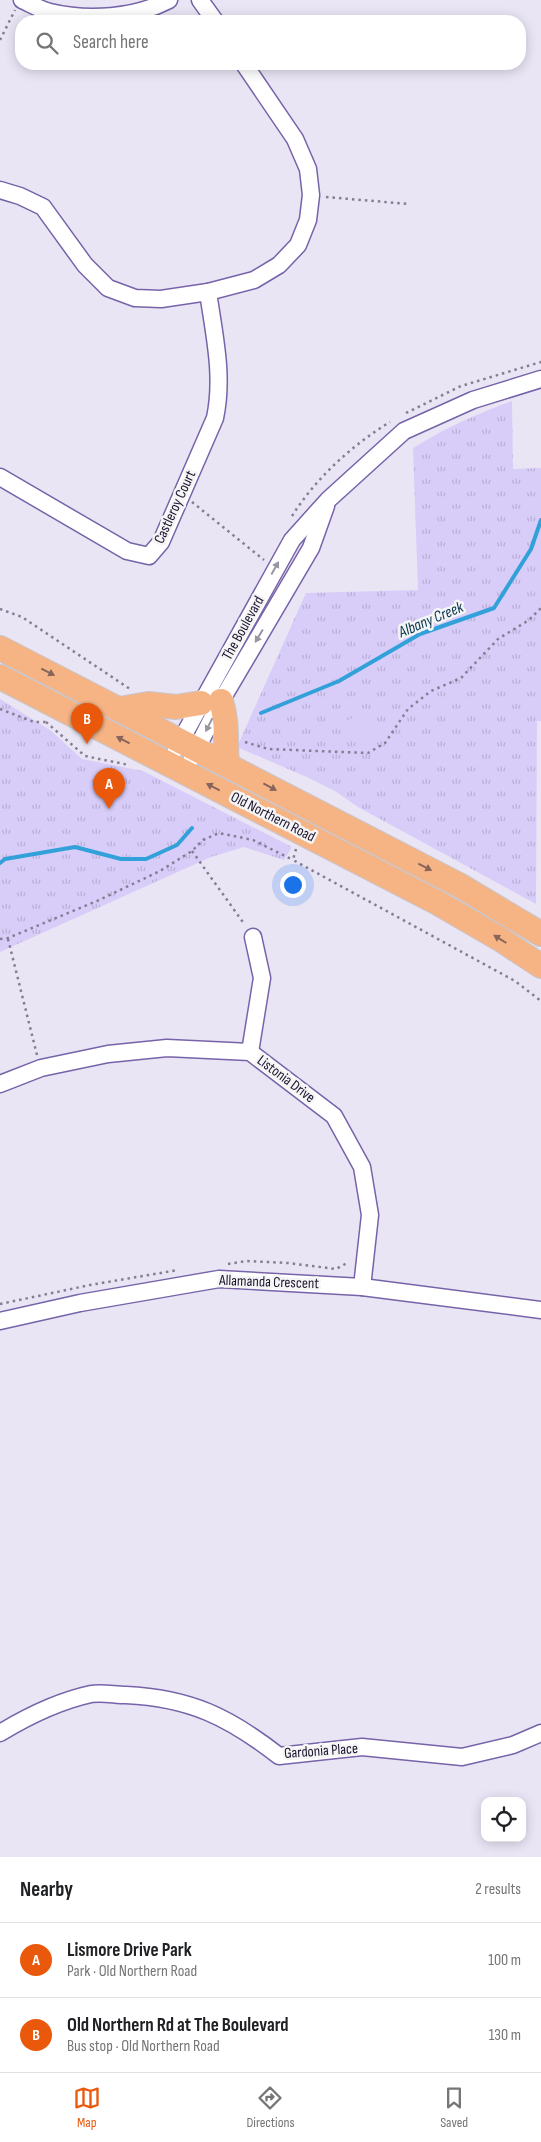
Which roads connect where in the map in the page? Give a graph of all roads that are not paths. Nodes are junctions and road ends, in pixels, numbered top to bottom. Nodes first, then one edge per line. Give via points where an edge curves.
1 (169, 0) edge
2 (200, 0) edge
3 (19, 4) edge
4 (74, 15) edge
5 (120, 15) edge
6 (211, 15) edge
7 (248, 70) edge
8 (0, 190) edge
9 (208, 292) junction
10 (541, 379) edge
11 (0, 477) edge
12 (328, 500) junction
13 (0, 648) edge
14 (0, 677) edge
15 (126, 699) junction
16 (211, 702) junction
17 (189, 745) junction
18 (227, 764) junction
19 (176, 767) junction
20 (541, 934) edge
21 (253, 937) road end
22 (541, 966) edge
23 (250, 1052) junction
24 (0, 1084) edge
25 (362, 1287) junction
26 (541, 1310) edge
27 (0, 1320) edge
28 (0, 1733) edge
29 (541, 1733) edge

1 - 5 street via 158,6
2 - 6 street
3 - 4 street
7 - 9 street via 295,138 308,169 311,195 308,220 298,244 279,265 254,280
8 - 9 street via 43,207 85,265 108,288 135,298 161,299
9 - 11 street, Castleroy Court via 220,371 220,396 215,418 161,542 149,556 127,550
10 - 12 street, The Boulevard via 473,400 404,431
12 -> 16 street, The Boulevard via 311,548
16 -> 12 street, The Boulevard via 269,565
13 -> 15 highway, Old Northern Road
19 -> 14 highway, Old Northern Road
15 - 16 highway via 176,707
15 - 17 highway, Old Northern Road
16 - 17 street, The Boulevard
16 - 18 highway via 227,718
17 - 18 highway, Old Northern Road
17 - 19 street, The Boulevard
18 -> 20 highway, Old Northern Road via 459,884
22 -> 19 highway, Old Northern Road via 438,904
21 - 23 street via 262,978
23 - 24 street, Listonia Drive via 167,1048 108,1054 41,1068
23 - 25 street, Listonia Drive via 334,1116 362,1167 370,1215
25 - 26 street, Allamanda Crescent
25 - 27 street, Allamanda Crescent via 218,1279
28 - 29 street, Gardonia Place via 33,1714 92,1694 152,1696 200,1707 248,1732 279,1756 362,1747 462,1757 513,1746

